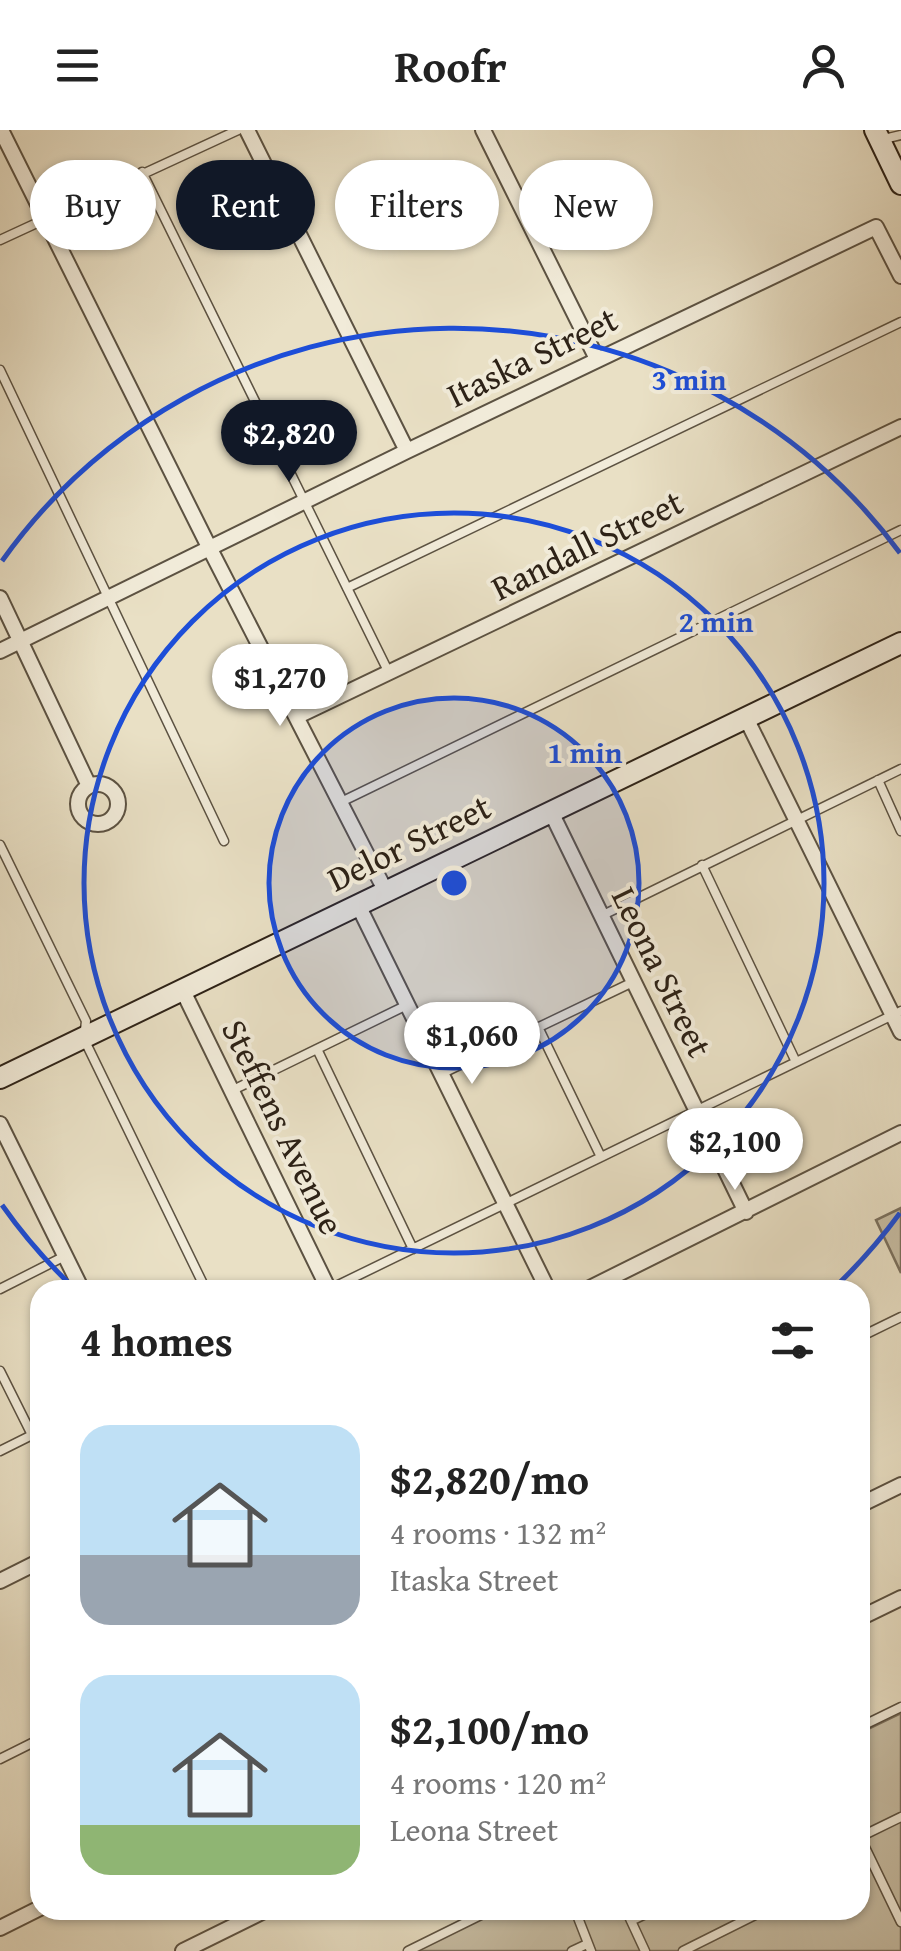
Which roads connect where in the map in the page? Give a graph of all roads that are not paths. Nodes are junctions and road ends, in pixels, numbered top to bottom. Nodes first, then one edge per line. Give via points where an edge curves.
1 (2, 130) edge
2 (238, 130) edge
3 (248, 130) edge
4 (483, 130) edge
5 (877, 135) edge
6 (901, 136) edge
7 (156, 166) edge
8 (901, 184) edge
9 (30, 189) edge
10 (156, 201) edge
11 (30, 225) edge
12 (0, 240) edge
13 (60, 250) edge
14 (901, 276) edge
15 (901, 322) edge
16 (597, 359) junction
17 (0, 370) edge
18 (901, 427) edge
19 (407, 451) junction
20 (304, 502) junction
21 (901, 530) edge
22 (210, 550) junction
23 (347, 588) junction
24 (109, 596) junction
25 (0, 598) edge
26 (20, 641) junction
27 (901, 643) edge
28 (0, 651) edge
29 (389, 673) junction
30 (298, 716) junction
31 (746, 718) junction
32 (901, 769) edge
33 (878, 780) junction
34 (90, 786) dead end
35 (341, 802) junction
36 (551, 812) junction
37 (796, 820) junction
38 (901, 831) edge
39 (224, 842) dead end
40 (0, 845) edge
41 (702, 866) junction
42 (385, 890) junction
43 (357, 904) junction
44 (601, 916) junction
45 (633, 982) junction
46 (183, 991) junction
47 (408, 1005) junction
48 (897, 1012) edge
49 (538, 1027) junction
50 (901, 1032) edge
51 (84, 1039) junction
52 (317, 1049) junction
53 (796, 1062) junction
54 (441, 1074) junction
55 (0, 1078) edge
56 (233, 1090) junction
57 (697, 1110) junction
58 (0, 1124) edge
59 (901, 1133) edge
60 (601, 1157) junction
61 (506, 1204) junction
62 (746, 1212) junction
63 (413, 1249) junction
64 (66, 1256) junction
65 (77, 1280) edge
66 (201, 1280) edge
67 (324, 1280) edge
68 (349, 1280) edge
69 (543, 1280) edge
70 (607, 1280) edge
71 (0, 1289) edge
72 (901, 1316) edge
73 (870, 1332) edge
74 (0, 1371) edge
75 (30, 1423) edge
76 (30, 1436) edge
77 (0, 1451) edge
78 (901, 1485) edge
79 (870, 1500) edge
80 (30, 1566) edge
81 (0, 1581) edge
82 (901, 1598) edge
83 (870, 1613) edge
84 (901, 1707) edge
85 (870, 1722) edge
86 (30, 1744) edge
87 (0, 1759) edge
88 (901, 1817) edge
89 (870, 1832) edge
90 (870, 1858) edge
91 (30, 1913) edge
92 (246, 1920) edge
93 (471, 1920) edge
94 (580, 1920) edge
95 (631, 1920) edge
96 (745, 1920) edge
97 (901, 1922) edge
98 (0, 1928) edge
99 (589, 1947) edge
100 (183, 1951) edge
101 (408, 1951) edge
102 (572, 1951) edge
103 (645, 1951) edge
104 (683, 1951) edge

1 - 9 street
2 - 7 lane
3 - 19 street
4 - 16 street
5 - 6 lane
5 - 8 street
10 - 20 lane
11 - 12 lane
13 - 22 street
14 - 16 street, Itaska Street via 876,227
15 - 23 lane
16 - 19 street, Itaska Street
17 - 24 lane
18 - 29 street, Randall Street
19 - 20 street, Itaska Street
20 - 22 street, Itaska Street
20 - 23 lane
21 - 35 lane
22 - 24 street, Itaska Street
22 - 30 street
23 - 29 lane
24 - 26 street, Itaska Street
24 - 39 lane
25 - 26 street
26 - 28 street, Itaska Street
26 - 34 street
27 - 31 street, Delor Street
29 - 30 street, Randall Street
30 - 35 street
31 - 36 street, Delor Street
31 - 37 street
32 - 33 lane
33 - 37 lane
33 - 38 lane
35 - 42 street
36 - 42 street, Delor Street
36 - 44 street, Leona Street
37 - 41 lane
37 - 48 street
40 - 51 lane via 86,1021
41 - 44 lane
41 - 53 lane
42 - 43 street, Delor Street
43 - 46 street, Delor Street
43 - 47 street
44 - 45 street, Leona Street
45 - 49 lane
45 - 57 street, Leona Street
46 - 51 street, Delor Street
46 - 56 street, Steffens Avenue
47 - 52 lane
47 - 54 street
48 - 50 street
48 - 53 lane
49 - 54 lane
49 - 60 lane
51 - 55 street, Delor Street
51 - 66 lane
52 - 56 lane
52 - 63 lane
53 - 57 lane
54 - 61 street
56 - 67 street, Steffens Avenue
57 - 60 lane
57 - 62 street, Leona Street
58 - 64 street
59 - 62 street
60 - 61 lane
61 - 63 lane
61 - 69 street
62 - 70 street
63 - 68 lane
64 - 65 street
64 - 71 lane
72 - 73 lane
74 - 75 lane
76 - 77 lane
78 - 79 street
80 - 81 street
82 - 83 street
84 - 85 lane
86 - 87 lane
88 - 89 lane
90 - 97 lane
91 - 98 street
92 - 100 street
93 - 101 lane
94 - 99 lane
95 - 103 lane
96 - 104 lane
99 - 102 lane

